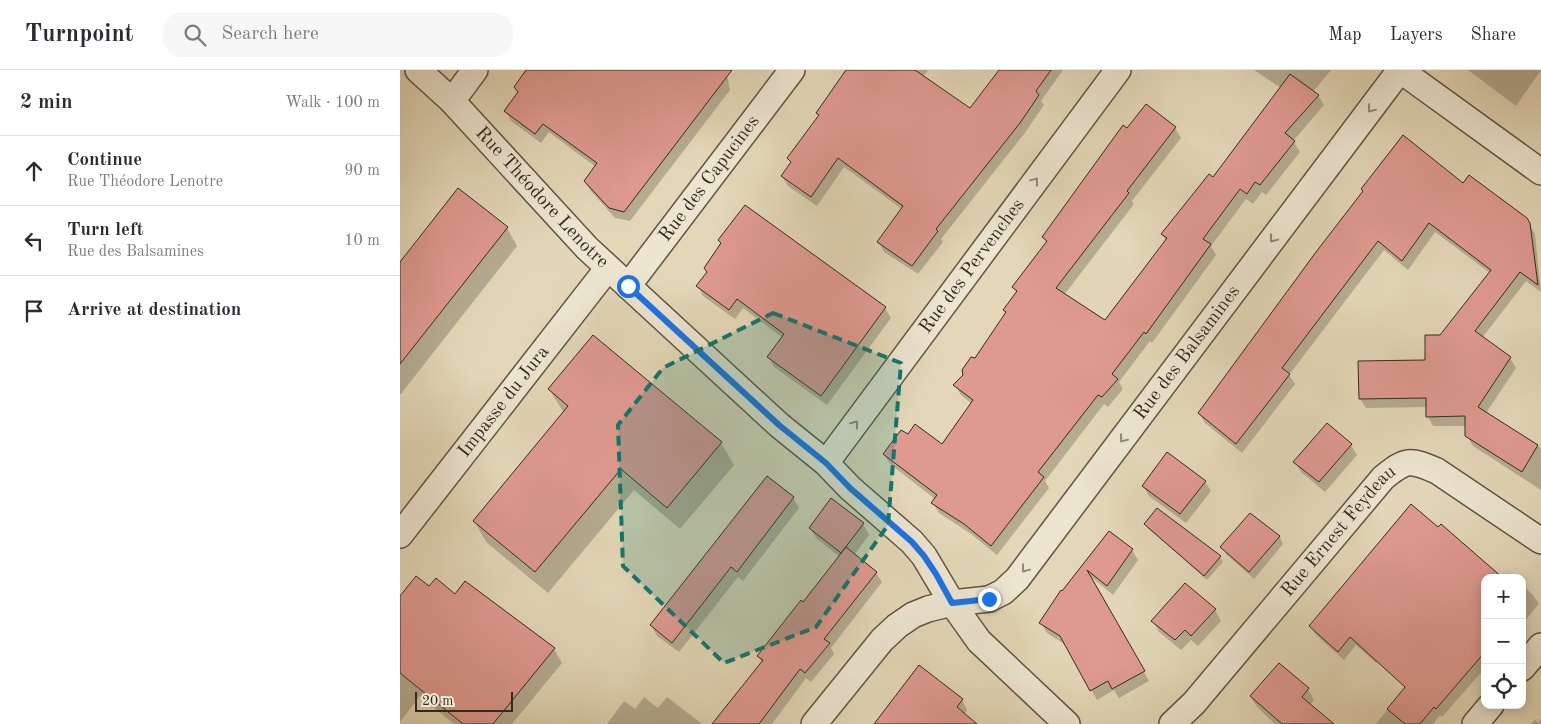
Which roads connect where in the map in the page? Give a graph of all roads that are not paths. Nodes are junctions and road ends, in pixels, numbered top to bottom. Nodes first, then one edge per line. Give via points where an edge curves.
1 (418, 70) edge
2 (475, 70) edge
3 (792, 70) edge
4 (1118, 70) edge
5 (1400, 70) edge
6 (452, 101) junction
7 (1541, 172) edge
8 (608, 268) junction
9 (628, 286) junction
10 (826, 463) junction
11 (400, 535) edge
12 (1541, 541) edge
13 (952, 603) junction
14 (1541, 646) edge
15 (1525, 664) edge
16 (1488, 709) edge
17 (814, 724) edge
18 (1068, 724) edge
19 (1172, 724) edge
20 (1475, 724) edge

1 - 6 street, Rue Théodore Lenotre
2 - 6 street
3 - 9 street, Rue des Capucines
10 -> 4 street, Rue des Pervenches
5 - 7 street
5 -> 13 street, Rue des Balsamines via 1017,579 989,599
6 - 8 street, Rue Théodore Lenotre
8 - 9 street, Rue Théodore Lenotre
8 - 11 street, Impasse du Jura
9 - 10 street, Rue Théodore Lenotre via 779,425
10 - 13 street, Rue Théodore Lenotre via 912,542 936,574
12 - 19 street, Rue Ernest Feydeau via 1437,471 1419,463 1406,462 1383,478 1194,703
13 - 17 street via 913,615 897,626
13 - 18 street, Rue Théodore Lenotre via 979,641
14 - 15 street
16 - 20 street

